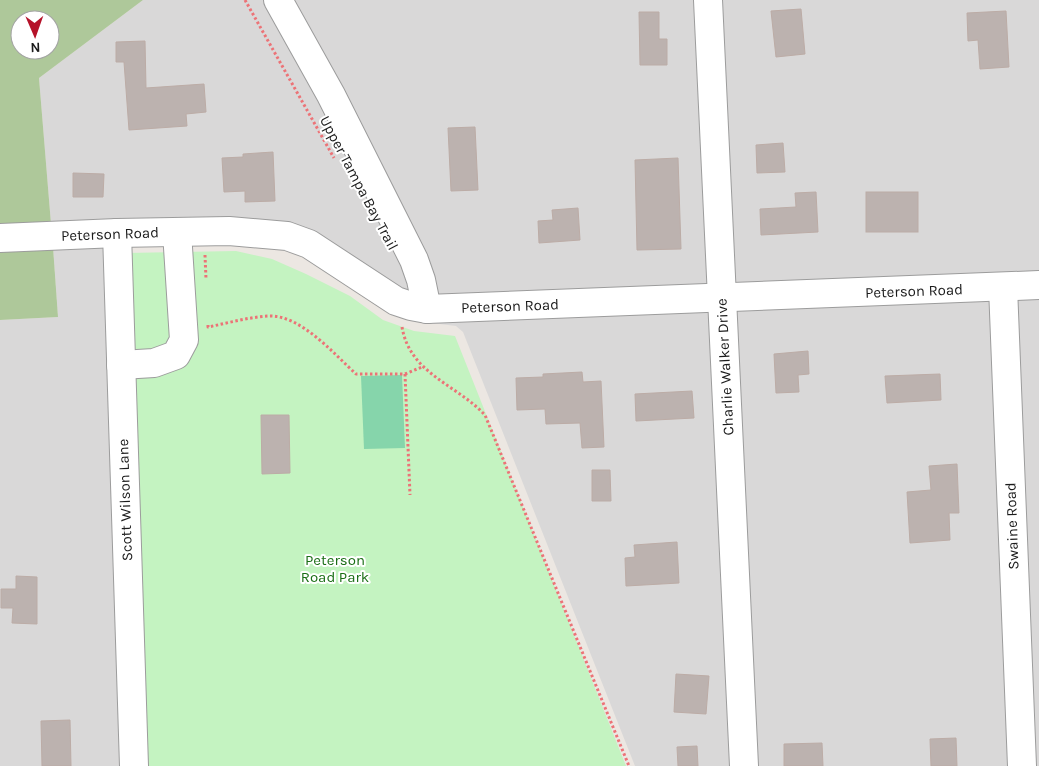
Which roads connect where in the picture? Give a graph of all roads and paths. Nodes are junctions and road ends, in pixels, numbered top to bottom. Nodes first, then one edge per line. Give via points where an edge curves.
1 (245, 0) edge
2 (278, 0) edge
3 (708, 0) edge
4 (338, 165) dead end
5 (177, 232) junction
6 (117, 233) junction
7 (0, 238) edge
8 (205, 249) dead end
9 (1039, 285) edge
10 (1003, 287) junction
11 (206, 288) dead end
12 (722, 299) junction
13 (396, 301) junction
14 (427, 309) junction
15 (208, 317) dead end
16 (121, 365) junction
17 (422, 367) junction
18 (405, 374) junction
19 (410, 495) dead end
20 (134, 766) edge
21 (629, 766) edge
22 (744, 766) edge
23 (1022, 766) edge

1 - 4 path, Upper Tampa Bay Trail
2 - 14 street via 331,95 414,260
3 - 12 street, Charlie Walker Drive
5 - 6 street, Peterson Road
5 - 13 street, Peterson Road via 287,236 309,244
5 - 16 street via 184,340 176,355 154,364
6 - 7 street, Peterson Road
6 - 16 street, Scott Wilson Lane
8 - 11 path
9 - 10 street, Peterson Road
10 - 12 street, Peterson Road
10 - 23 street, Swaine Road
12 - 14 street, Peterson Road
12 - 22 street, Charlie Walker Drive
13 - 14 street, Peterson Road
13 - 17 path via 403,336 410,353
15 - 18 path via 208,327 269,316 281,317 317,338 356,374
16 - 20 street, Scott Wilson Lane
17 - 18 path
17 - 21 path via 474,404 484,415
18 - 19 path

